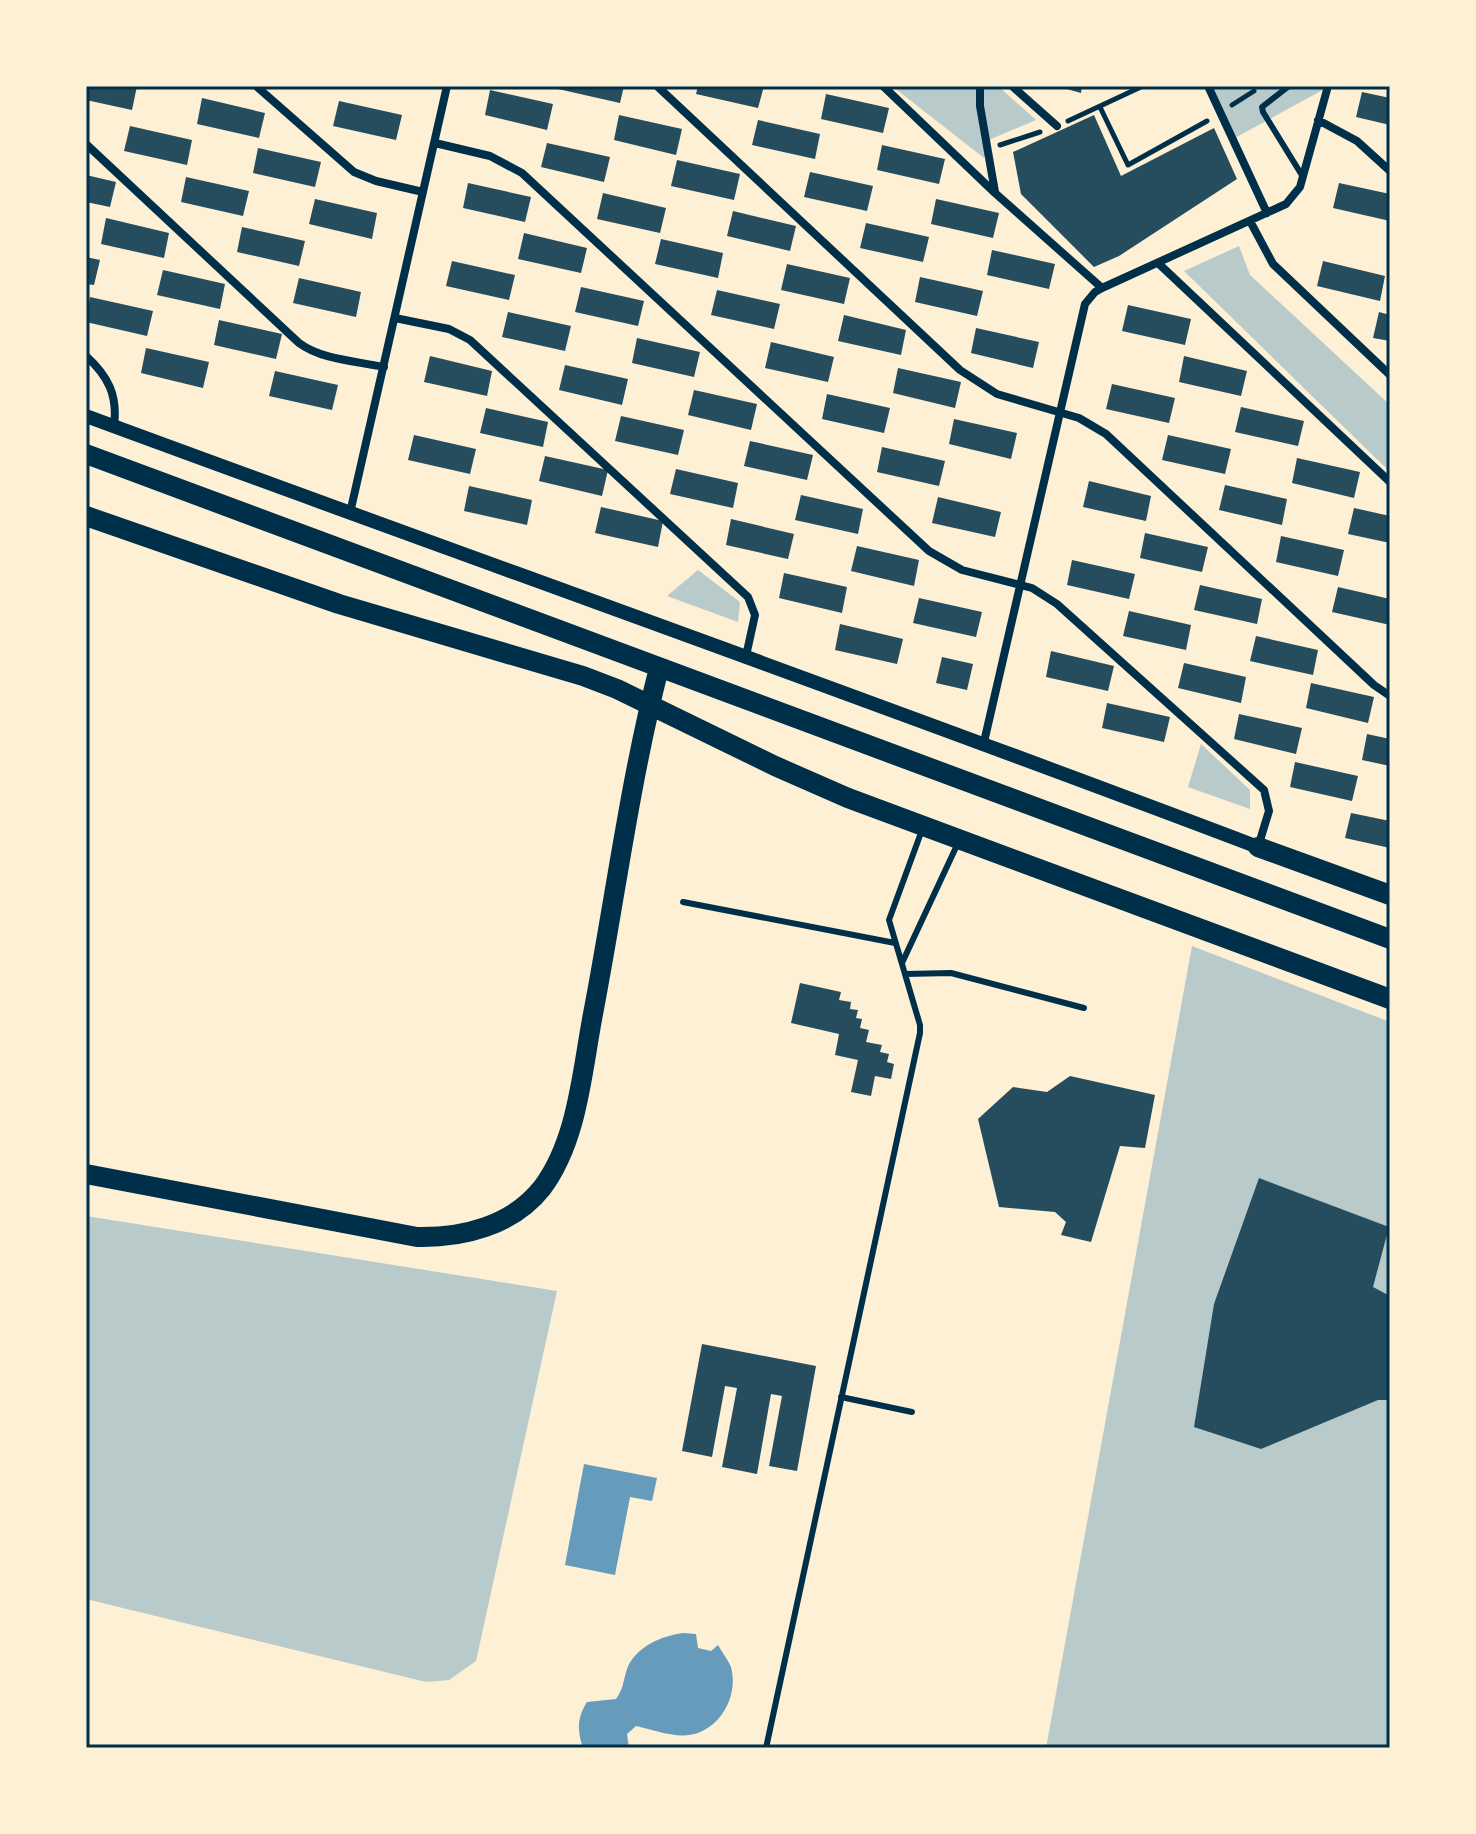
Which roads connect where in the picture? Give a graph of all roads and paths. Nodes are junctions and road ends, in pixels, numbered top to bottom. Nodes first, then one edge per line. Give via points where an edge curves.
1 (256, 86) edge
2 (447, 86) edge
3 (657, 86) edge
4 (883, 86) edge
5 (980, 86) edge
6 (1012, 86) edge
7 (1208, 86) edge
8 (1262, 86) edge
9 (1289, 86) edge
10 (1328, 86) edge
11 (1100, 107) dead end
12 (1222, 113) junction
13 (1318, 120) junction
14 (1057, 126) dead end
15 (435, 143) junction
16 (86, 144) edge
17 (1390, 171) edge
18 (1303, 177) junction
19 (423, 192) junction
20 (995, 193) junction
21 (1267, 213) junction
22 (1250, 221) junction
23 (1158, 263) junction
24 (1102, 288) junction
25 (395, 318) junction
26 (86, 356) edge
27 (384, 367) junction
28 (1390, 375) edge
29 (1060, 413) junction
30 (86, 416) edge
31 (114, 426) junction
32 (86, 454) edge
33 (1390, 482) edge
34 (350, 514) junction
35 (86, 516) edge
36 (1020, 585) junction
37 (746, 656) junction
38 (659, 668) junction
39 (1390, 696) edge
40 (649, 705) junction
41 (984, 742) junction
42 (923, 828) junction
43 (959, 841) junction
44 (1258, 847) junction
45 (1390, 895) edge
46 (683, 902) dead end
47 (1390, 939) edge
48 (895, 943) junction
49 (902, 963) junction
50 (905, 974) junction
51 (1390, 999) edge
52 (1084, 1008) dead end
53 (86, 1174) edge
54 (841, 1397) junction
55 (912, 1412) dead end
56 (766, 1748) edge

1 - 19 street via 354,172
2 - 15 street
3 - 29 street via 971,380 1009,399
4 - 20 street
5 - 20 street
6 - 14 street
7 - 12 street
8 - 12 path
9 - 18 lane via 1262,107
10 - 13 street
11 - 12 path via 1128,165
12 - 21 street
13 - 17 street via 1357,141
13 - 18 street
15 - 19 street
15 - 36 street via 514,167 929,551 962,570
16 - 27 street via 299,343 326,356
18 - 21 street via 1294,196
19 - 25 street
20 - 24 street
21 - 22 street
22 - 23 street
22 - 28 street via 1273,264
23 - 24 street
23 - 33 street
24 - 29 street via 1085,304
25 - 27 street
25 - 37 street via 449,329 470,340 748,597 755,621
26 - 31 street via 111,387
27 - 34 street
29 - 36 street
29 - 39 street via 1106,434
30 - 31 street
31 - 34 street
32 - 38 main road
34 - 37 street
35 - 40 main road via 339,604 583,676
36 - 41 street
36 - 44 street via 1057,604 1264,790 1269,811
37 - 41 street
38 - 40 main road
38 - 47 main road
40 - 42 main road via 775,766
40 - 53 main road via 574,1115 551,1174 527,1204 479,1230 417,1237
41 - 44 street
42 - 43 main road
42 - 48 lane via 889,920
43 - 49 lane
43 - 51 main road
44 - 45 main road
46 - 48 lane
48 - 49 lane
49 - 50 lane
50 - 52 lane via 951,973
50 - 54 lane via 920,1033
54 - 55 lane
54 - 56 lane

